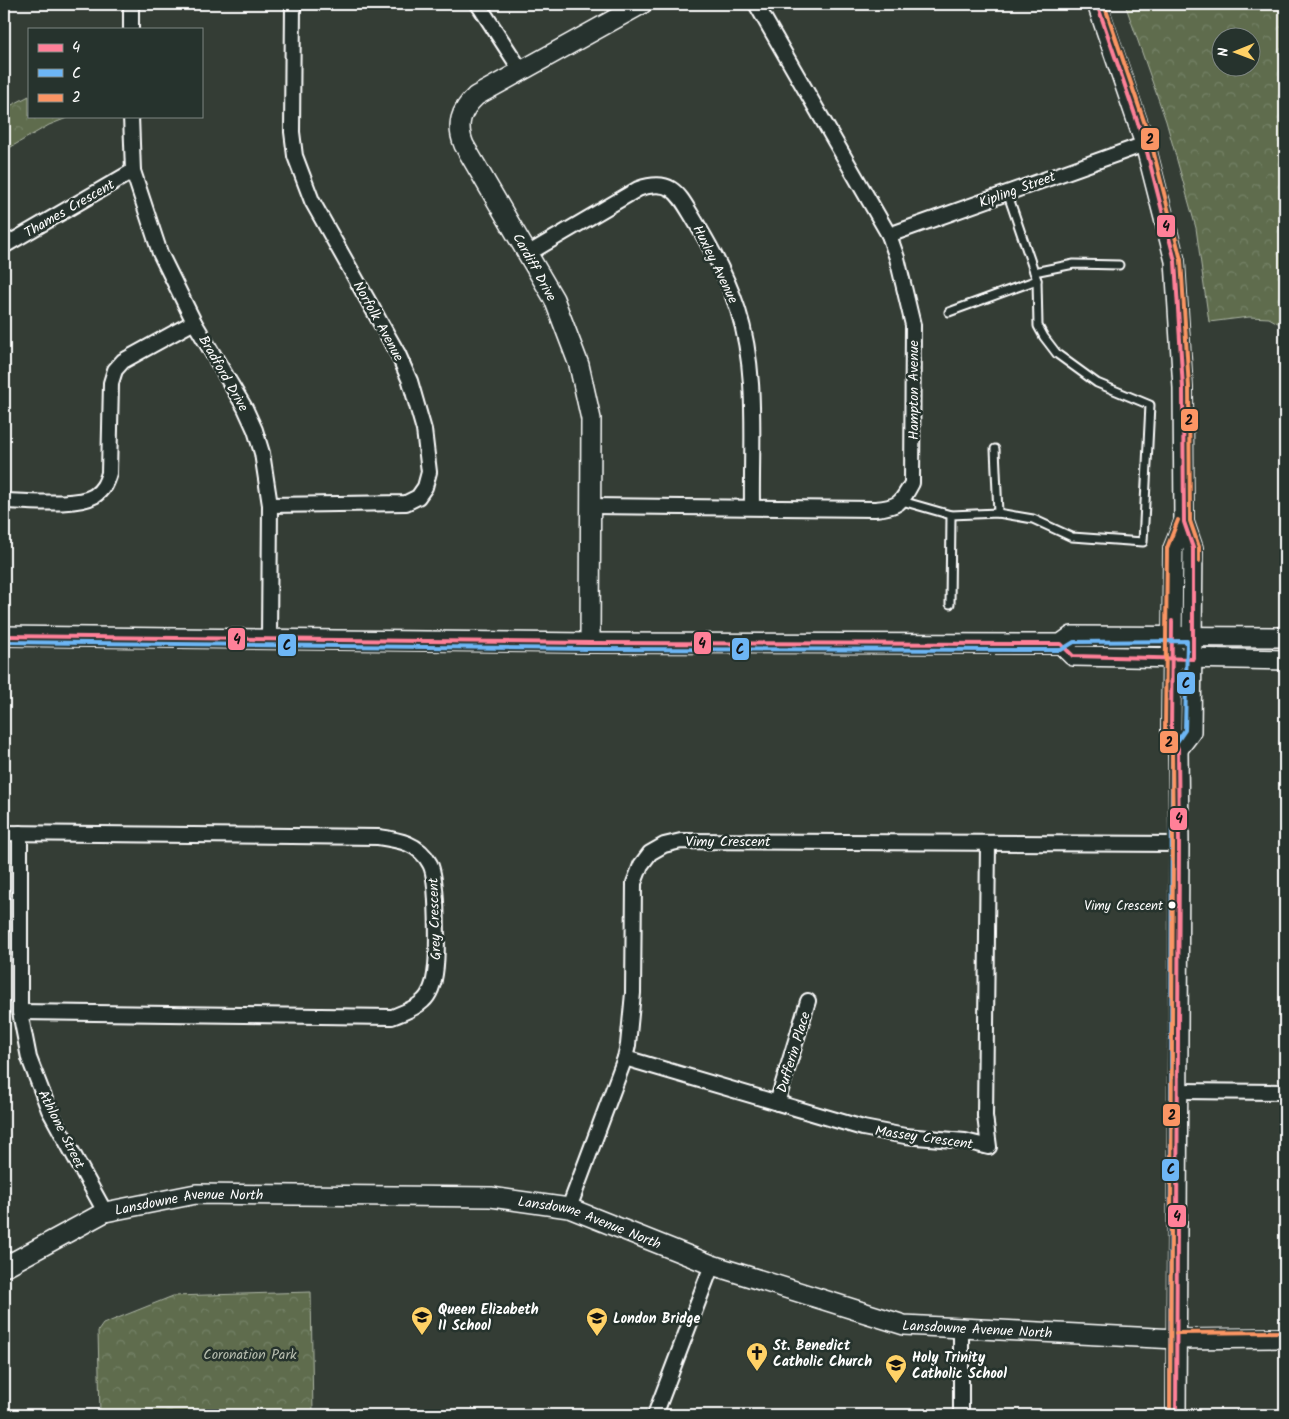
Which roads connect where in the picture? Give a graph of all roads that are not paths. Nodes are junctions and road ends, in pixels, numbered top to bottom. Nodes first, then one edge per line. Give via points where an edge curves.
1 (131, 4) edge
2 (293, 4) edge
3 (478, 4) edge
4 (642, 4) edge
5 (756, 4) edge
6 (1097, 4) edge
7 (131, 28) edge
8 (522, 72) junction
9 (131, 118) edge
10 (1145, 144) junction
11 (133, 171) junction
12 (1007, 192) junction
13 (889, 236) junction
14 (4, 246) edge
15 (529, 253) junction
16 (1119, 265) dead end
17 (1034, 272) junction
18 (1037, 280) junction
19 (949, 312) dead end
20 (194, 322) junction
21 (995, 449) dead end
22 (4, 501) edge
23 (902, 501) junction
24 (270, 505) junction
25 (592, 506) junction
26 (752, 507) junction
27 (998, 513) junction
28 (950, 515) junction
29 (1184, 522) junction
30 (950, 604) dead end
31 (1172, 635) junction
32 (1193, 635) junction
33 (4, 636) edge
34 (1285, 637) edge
35 (269, 640) junction
36 (590, 643) junction
37 (1062, 644) junction
38 (1172, 658) junction
39 (1192, 658) junction
40 (1285, 660) edge
41 (1178, 749) junction
42 (4, 833) edge
43 (20, 833) junction
44 (988, 844) junction
45 (1179, 844) junction
46 (808, 1000) dead end
47 (20, 1012) junction
48 (625, 1058) junction
49 (1178, 1092) junction
50 (1285, 1092) edge
51 (777, 1103) junction
52 (569, 1208) junction
53 (105, 1212) junction
54 (712, 1265) junction
55 (4, 1267) edge
56 (962, 1329) junction
57 (1285, 1338) edge
58 (1176, 1339) junction
59 (655, 1415) edge
60 (961, 1415) edge
61 (1176, 1415) edge

1 - 7 street
2 - 24 street, Norfolk Avenue via 294,156 312,201 398,354 410,382 424,430 429,472 425,488 418,497 406,503
3 - 8 street
4 - 8 street, Cardiff Drive
5 - 13 street, Hampton Avenue
6 - 10 street
8 - 15 street, Cardiff Drive via 476,96 466,105 460,118 459,132
9 - 11 street, Bradford Drive
10 - 12 street, Kipling Street
10 - 29 street via 1175,261 1183,388
11 - 14 street, Thames Crescent
11 - 20 street, Bradford Drive via 160,253
12 - 13 street, Kipling Street
12 - 17 lane
13 - 23 street, Hampton Avenue via 913,325 912,483
15 - 25 street, Cardiff Drive via 554,299 579,365 591,419
15 - 26 street, Huxley Avenue via 638,189 662,184 672,188 708,242 731,288 744,334 750,383
16 - 17 lane via 1074,264
17 - 18 lane
18 - 19 lane
18 - 27 lane via 1038,326 1057,354 1097,383 1150,405 1143,542 1072,537 1033,519
20 - 22 street via 133,355 115,370 111,383 109,473 105,486 94,496 81,501
20 - 24 street, Bradford Drive via 255,430 268,479
21 - 27 lane
23 - 26 street via 892,508 875,509
23 - 28 lane
24 - 35 street, Bradford Drive
25 - 26 street
25 - 36 street, Cardiff Drive
27 - 28 lane
28 - 30 lane
29 - 31 street via 1173,549
29 - 32 street via 1193,548
31 - 32 street
31 - 37 street via 1072,636
31 - 38 street
32 - 34 street
32 - 39 street
33 - 35 street
35 - 36 street
36 - 37 street
37 - 38 street via 1073,656
38 - 39 street
38 - 41 street via 1170,731
39 - 40 street
39 - 41 street via 1191,732
41 - 45 street
42 - 43 street, Grey Crescent
43 - 47 street, Athlone Street
43 - 47 street, Grey Crescent via 378,837 404,840 420,850 430,863 436,880 436,972 432,988 423,1001 392,1017
44 - 45 street, Vimy Crescent
44 - 48 street, Vimy Crescent via 681,841 650,853 634,883 633,993
44 - 51 street, Massey Crescent via 985,1116 989,1147 863,1128
45 - 49 street
46 - 51 street, Dufferin Place
47 - 53 street, Athlone Street via 29,1058 49,1110
48 - 51 street, Massey Crescent
48 - 52 street, Vimy Crescent
49 - 50 street
49 - 58 street
52 - 53 street, Lansdowne Avenue North via 491,1197 196,1194
52 - 54 street, Lansdowne Avenue North
53 - 55 street, Lansdowne Avenue North
54 - 56 street, Lansdowne Avenue North via 904,1325
54 - 59 street
56 - 58 street, Lansdowne Avenue North
56 - 60 street
57 - 58 street, Lansdowne Avenue North
58 - 61 street

